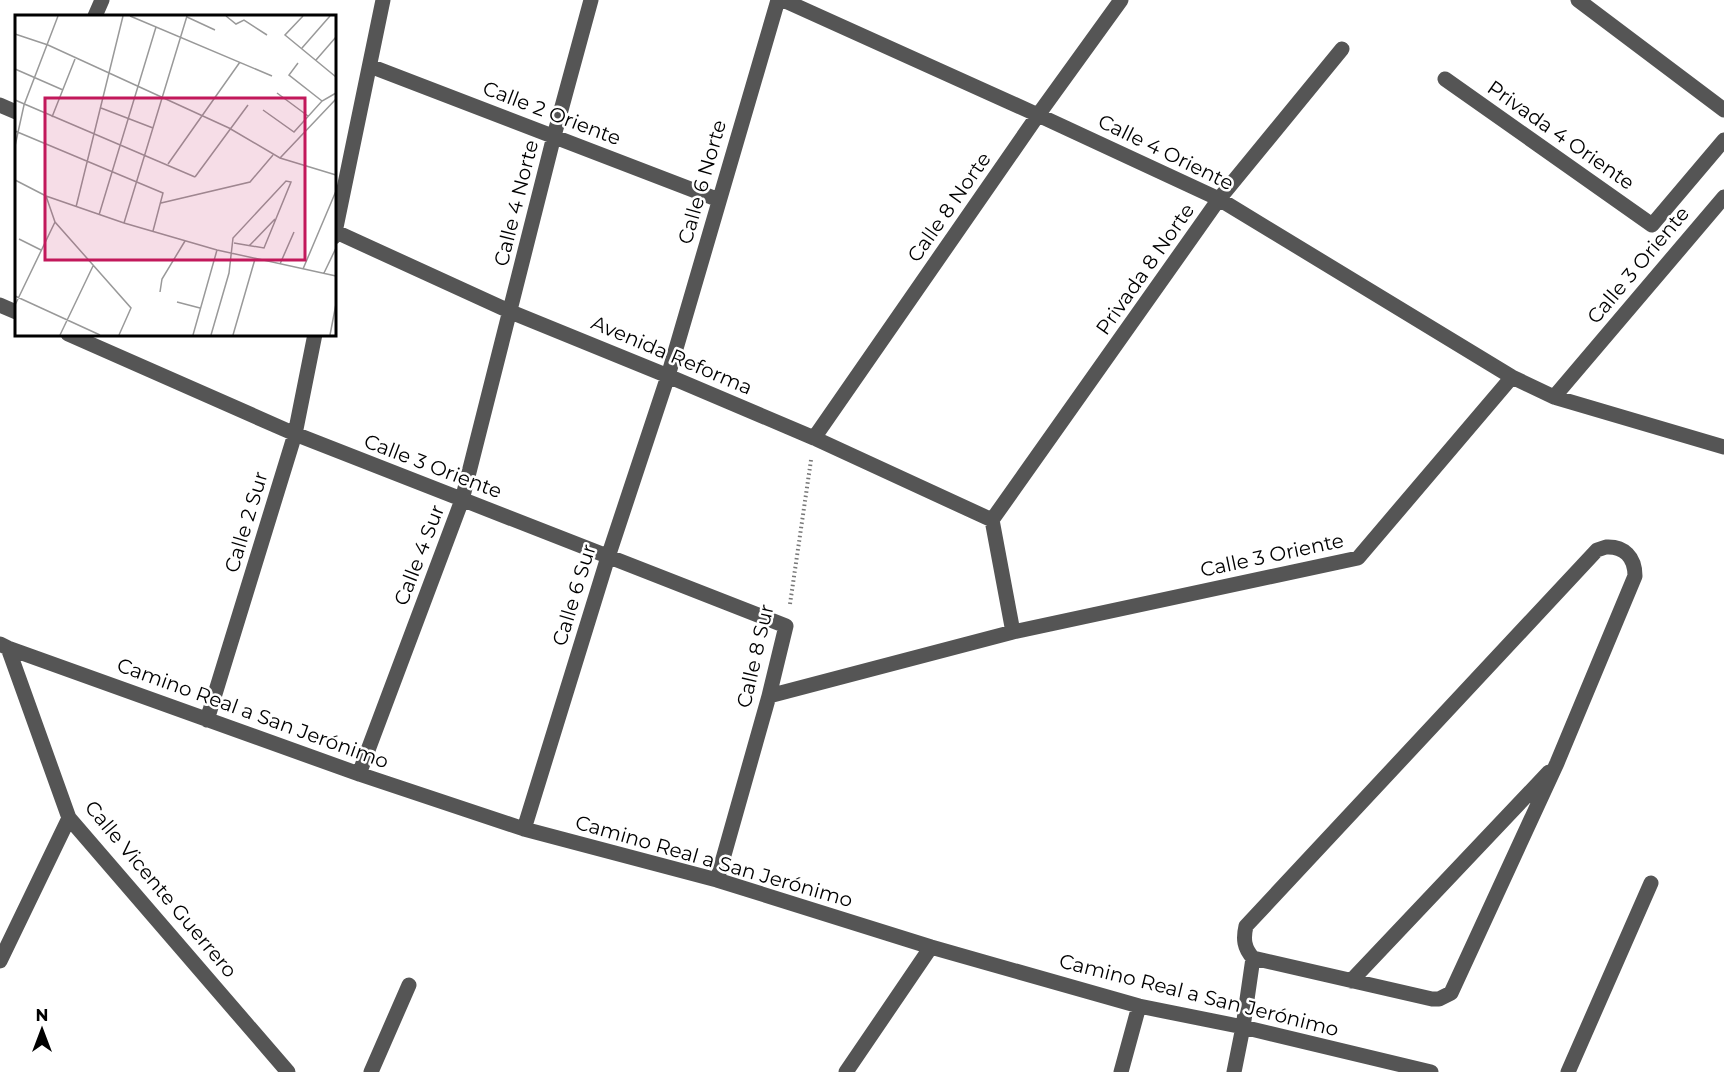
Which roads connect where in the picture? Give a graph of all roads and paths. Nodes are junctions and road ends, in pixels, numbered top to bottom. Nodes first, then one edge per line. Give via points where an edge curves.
1 (102, 0) edge
2 (383, 0) edge
3 (591, 0) edge
4 (778, 0) edge
5 (783, 0) edge
6 (1121, 0) edge
7 (1578, 0) edge
8 (95, 15) edge
9 (1342, 49) dead end
10 (370, 66) junction
11 (1445, 79) dead end
12 (0, 105) edge
13 (1724, 110) edge
14 (15, 112) edge
15 (1038, 115) junction
16 (554, 136) junction
17 (1724, 140) edge
18 (1724, 197) edge
19 (1219, 199) junction
20 (719, 200) junction
21 (336, 229) edge
22 (336, 234) edge
23 (0, 304) edge
24 (15, 312) edge
25 (511, 312) junction
26 (73, 336) edge
27 (315, 336) edge
28 (668, 376) junction
29 (1512, 377) junction
30 (1554, 397) junction
31 (295, 434) junction
32 (814, 438) junction
33 (1724, 447) edge
34 (462, 500) junction
35 (992, 520) junction
36 (608, 557) junction
37 (786, 626) junction
38 (1013, 632) junction
39 (4, 646) edge
40 (769, 696) junction
41 (207, 720) junction
42 (1557, 763) junction
43 (359, 774) junction
44 (69, 818) junction
45 (525, 829) junction
46 (717, 880) junction
47 (1651, 883) dead end
48 (931, 947) junction
49 (1253, 958) junction
50 (0, 961) edge
51 (1351, 981) junction
52 (409, 985) dead end
53 (1139, 1006) junction
54 (1243, 1027) junction
55 (1393, 1068) edge
56 (288, 1072) edge
57 (371, 1072) edge
58 (846, 1072) edge
59 (1121, 1072) edge
60 (1234, 1072) edge
61 (1431, 1072) edge
62 (1568, 1072) edge

1 - 8 street
2 - 10 street
3 - 16 street, Calle 4 Norte
4 - 20 street, Calle 6 Norte
5 - 15 street, Calle 4 Oriente
6 - 15 street, Calle 8 Norte
7 - 13 street
9 - 19 street, Privada 8 Norte
10 - 16 street, Calle 2 Oriente
10 - 21 street
11 - 17 street, Privada 4 Oriente via 1652,225
12 - 14 street
15 - 19 street, Calle 4 Oriente
15 - 32 street, Calle 8 Norte
16 - 20 street, Calle 2 Oriente
16 - 25 street, Calle 4 Norte
18 - 30 street, Calle 3 Oriente
19 - 29 street, Calle 4 Oriente
19 - 35 street, Privada 8 Norte
20 - 28 street, Calle 6 Norte
22 - 25 street, Avenida Reforma
23 - 24 street
25 - 28 street, Avenida Reforma
25 - 34 street, Calle 4 Sur
26 - 31 street, Calle 3 Oriente
27 - 31 street, Calle 2 Sur
28 - 32 street, Avenida Reforma
28 - 36 street, Calle 6 Sur
29 - 30 street
29 - 38 street, Calle 3 Oriente via 1358,558
30 - 33 street
31 - 34 street, Calle 3 Oriente
31 - 41 street, Calle 2 Sur
32 - 35 street, Avenida Reforma
32 - 37 path, Calle 8 Sur
34 - 36 street, Calle 3 Oriente
34 - 43 street, Calle 4 Sur
35 - 38 street
36 - 37 street, Calle 3 Oriente
36 - 45 street, Calle 6 Sur
37 - 40 street, Calle 8 Sur
38 - 40 street, Calle 3 Oriente
39 - 41 street, Camino Real a San Jerónimo
39 - 44 street, Calle Vicente Guerrero
40 - 46 street, Calle 8 Sur
41 - 43 street, Camino Real a San Jerónimo
42 - 49 street via 1635,576 1633,561 1614,547 1597,550 1246,926 1244,944
42 - 51 street
42 - 51 street via 1451,993 1432,999
43 - 45 street, Camino Real a San Jerónimo
44 - 50 street
44 - 56 street, Calle Vicente Guerrero
45 - 46 street, Camino Real a San Jerónimo
46 - 48 street, Camino Real a San Jerónimo
47 - 62 street
48 - 53 street, Camino Real a San Jerónimo
48 - 58 street
49 - 51 street
49 - 54 street
52 - 57 street
53 - 54 street, Camino Real a San Jerónimo
53 - 59 street
54 - 55 street, Camino Real a San Jerónimo
54 - 60 street
55 - 61 street, Camino Real a San Jerónimo

